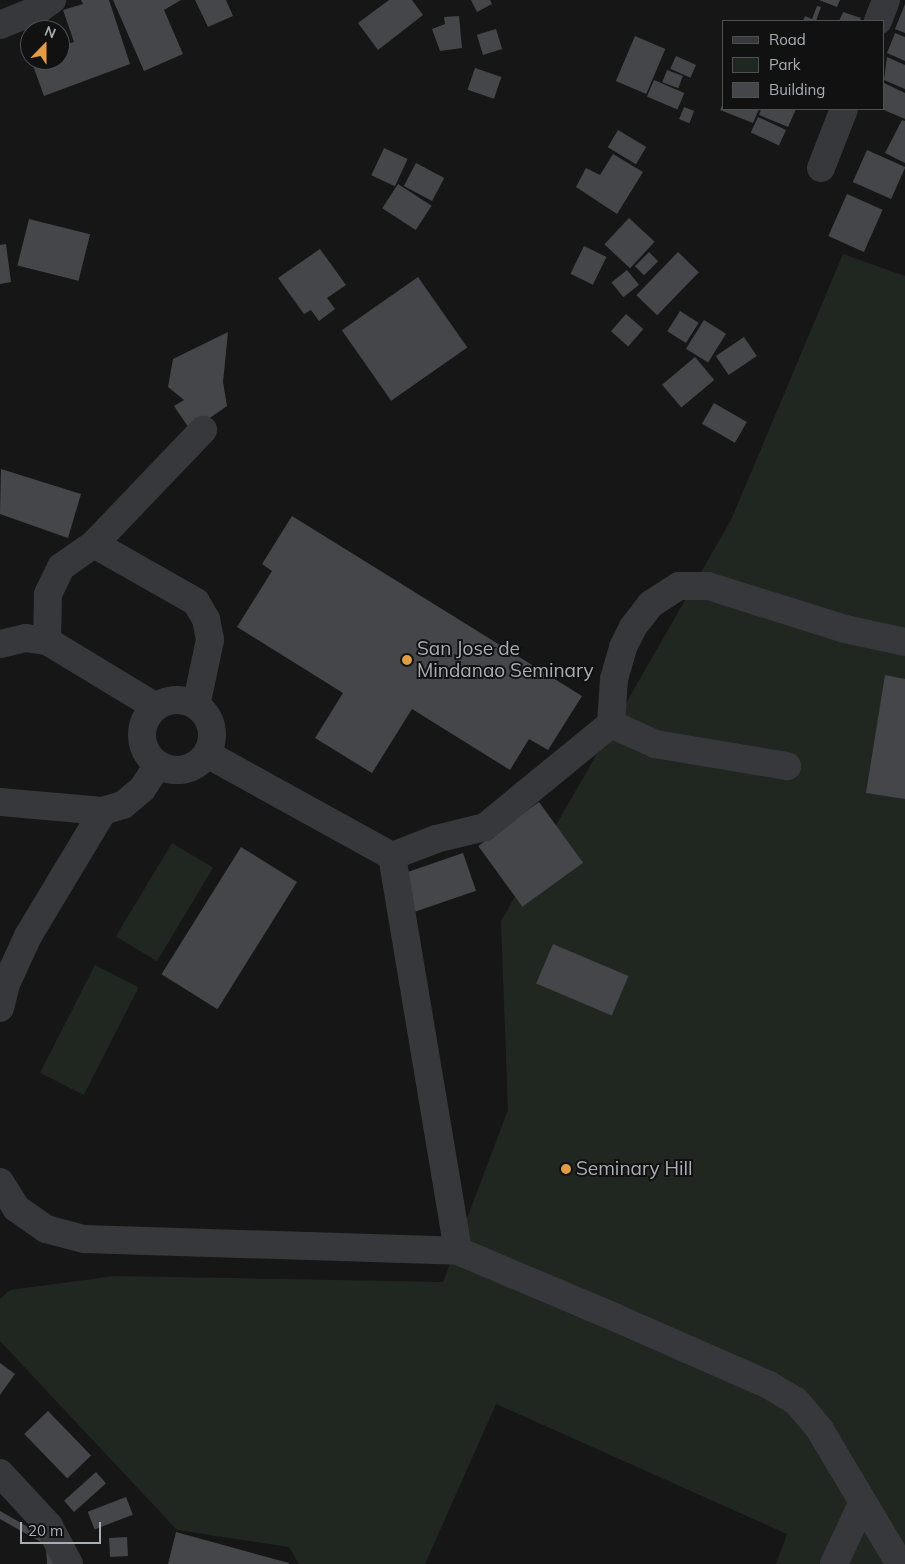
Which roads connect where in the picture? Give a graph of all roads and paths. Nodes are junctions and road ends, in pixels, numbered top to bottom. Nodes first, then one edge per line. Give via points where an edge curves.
1 (52, 0) edge
2 (886, 0) edge
3 (878, 20) edge
4 (0, 25) edge
5 (844, 110) edge
6 (821, 168) dead end
7 (203, 430) dead end
8 (94, 544) junction
9 (47, 641) junction
10 (905, 642) edge
11 (0, 644) edge
12 (196, 706) junction
13 (156, 707) junction
14 (611, 724) junction
15 (207, 754) junction
16 (158, 765) junction
17 (787, 766) dead end
18 (0, 802) edge
19 (103, 810) junction
20 (392, 856) junction
21 (0, 1008) edge
22 (0, 1182) edge
23 (458, 1251) junction
24 (0, 1473) edge
25 (862, 1504) junction
26 (69, 1564) edge
27 (834, 1564) edge
28 (900, 1564) edge

1 - 4 street
2 - 3 street
5 - 6 street
7 - 8 street
8 - 9 street via 61,567 52,581 46,612
8 - 12 street via 196,602 206,619 210,640
9 - 11 street via 25,638
9 - 13 street
10 - 14 street via 845,629 708,586 679,586 651,604 633,627 623,647 614,679
12 - 13 street via 184,700
12 - 15 street via 212,727 212,741
13 - 16 street via 142,729 143,743
14 - 17 street via 655,744
14 - 20 street via 485,827 436,839
15 - 16 street via 198,764 185,770 171,770
15 - 20 street
16 - 19 street via 142,789 123,805
18 - 19 street
19 - 21 street via 28,936 6,984
20 - 23 street
22 - 23 street via 16,1208 46,1228 84,1239
23 - 25 street via 769,1385 796,1401 820,1430
24 - 26 street via 49,1526
25 - 27 street
25 - 28 street

